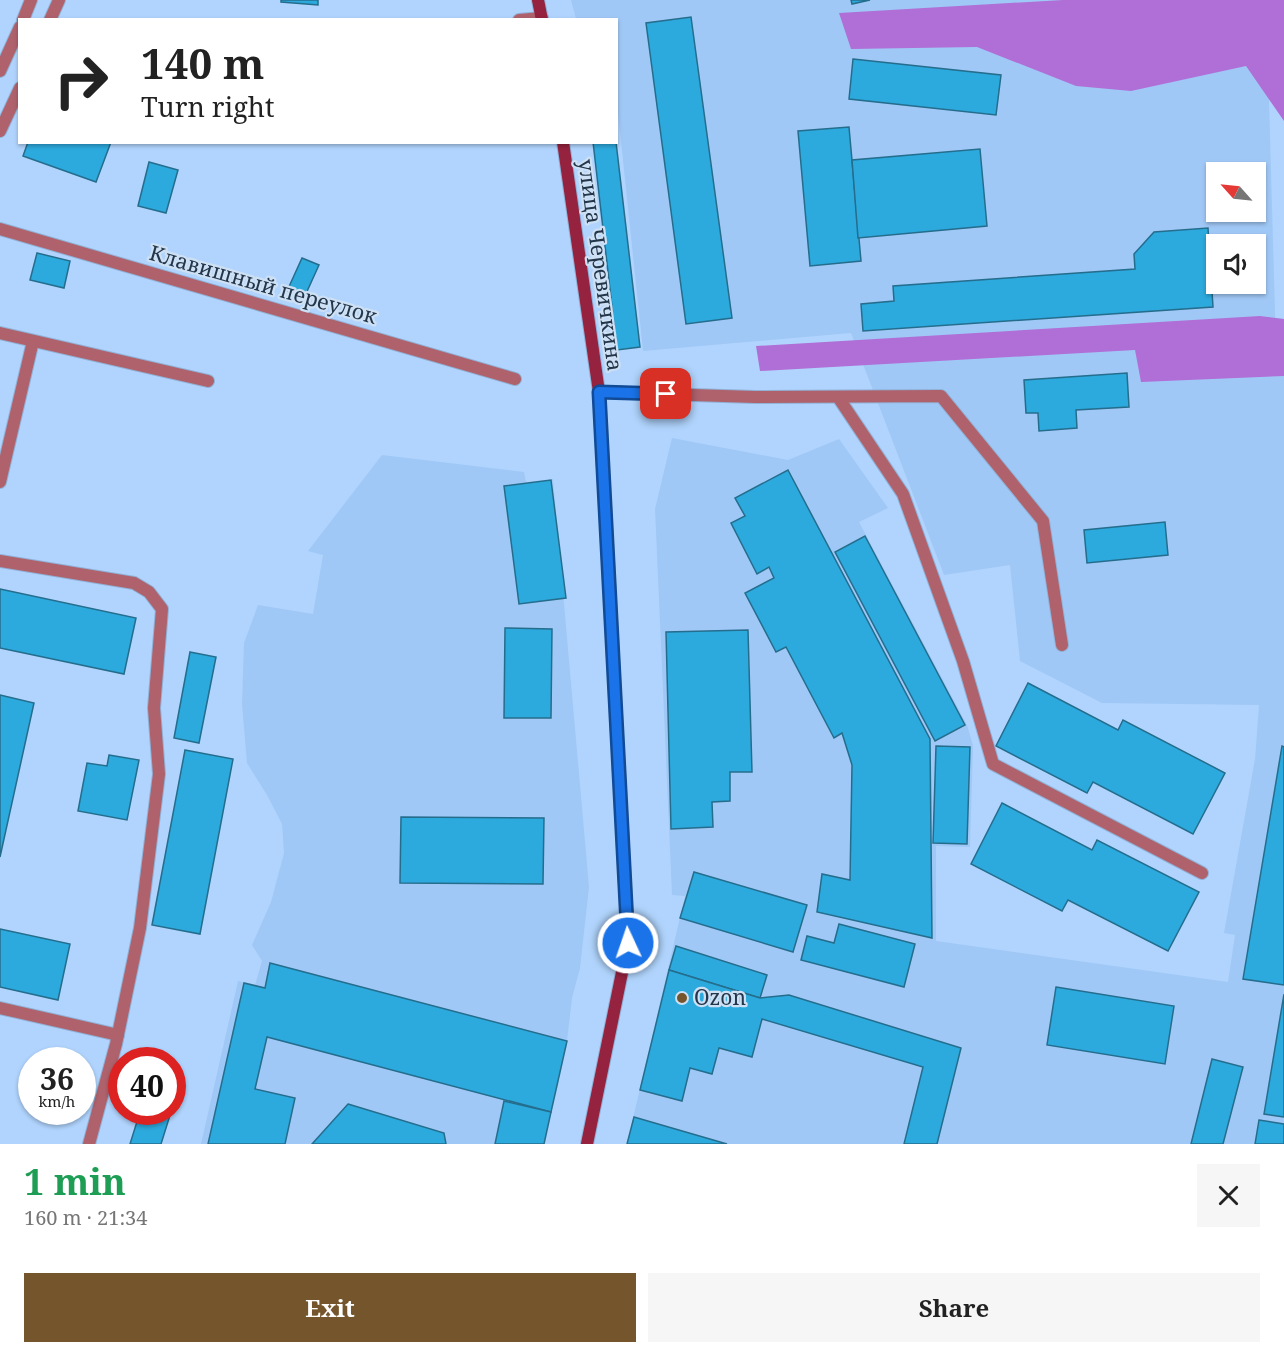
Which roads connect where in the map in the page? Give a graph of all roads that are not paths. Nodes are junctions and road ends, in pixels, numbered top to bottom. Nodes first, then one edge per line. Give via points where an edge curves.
1 (32, 0) edge
2 (59, 0) edge
3 (538, 0) edge
4 (24, 18) edge
5 (51, 18) edge
6 (542, 18) edge
7 (17, 42) edge
8 (0, 71) edge
9 (18, 92) edge
10 (0, 131) edge
11 (563, 144) edge
12 (0, 229) edge
13 (0, 333) edge
14 (33, 341) junction
15 (515, 379) dead end
16 (208, 381) dead end
17 (599, 392) junction
18 (838, 397) junction
19 (0, 482) edge
20 (0, 561) edge
21 (1062, 645) dead end
22 (1202, 873) dead end
23 (0, 1008) edge
24 (118, 1035) junction
25 (89, 1144) edge
26 (587, 1144) edge

1 - 4 street
2 - 5 street
3 - 6 street
7 - 8 street
9 - 10 street
11 - 17 street, улица Черевичкина
12 - 15 street, Клавишный переулок
13 - 14 street
14 - 16 street
14 - 19 street
17 - 18 street
17 - 26 street, улица Черевичкина via 628,943
18 - 21 street via 941,396 1043,521
18 - 22 street via 903,494 963,662 993,764
20 - 24 street via 134,583 149,592 162,609 154,708 159,774 140,928
23 - 24 street
24 - 25 street

